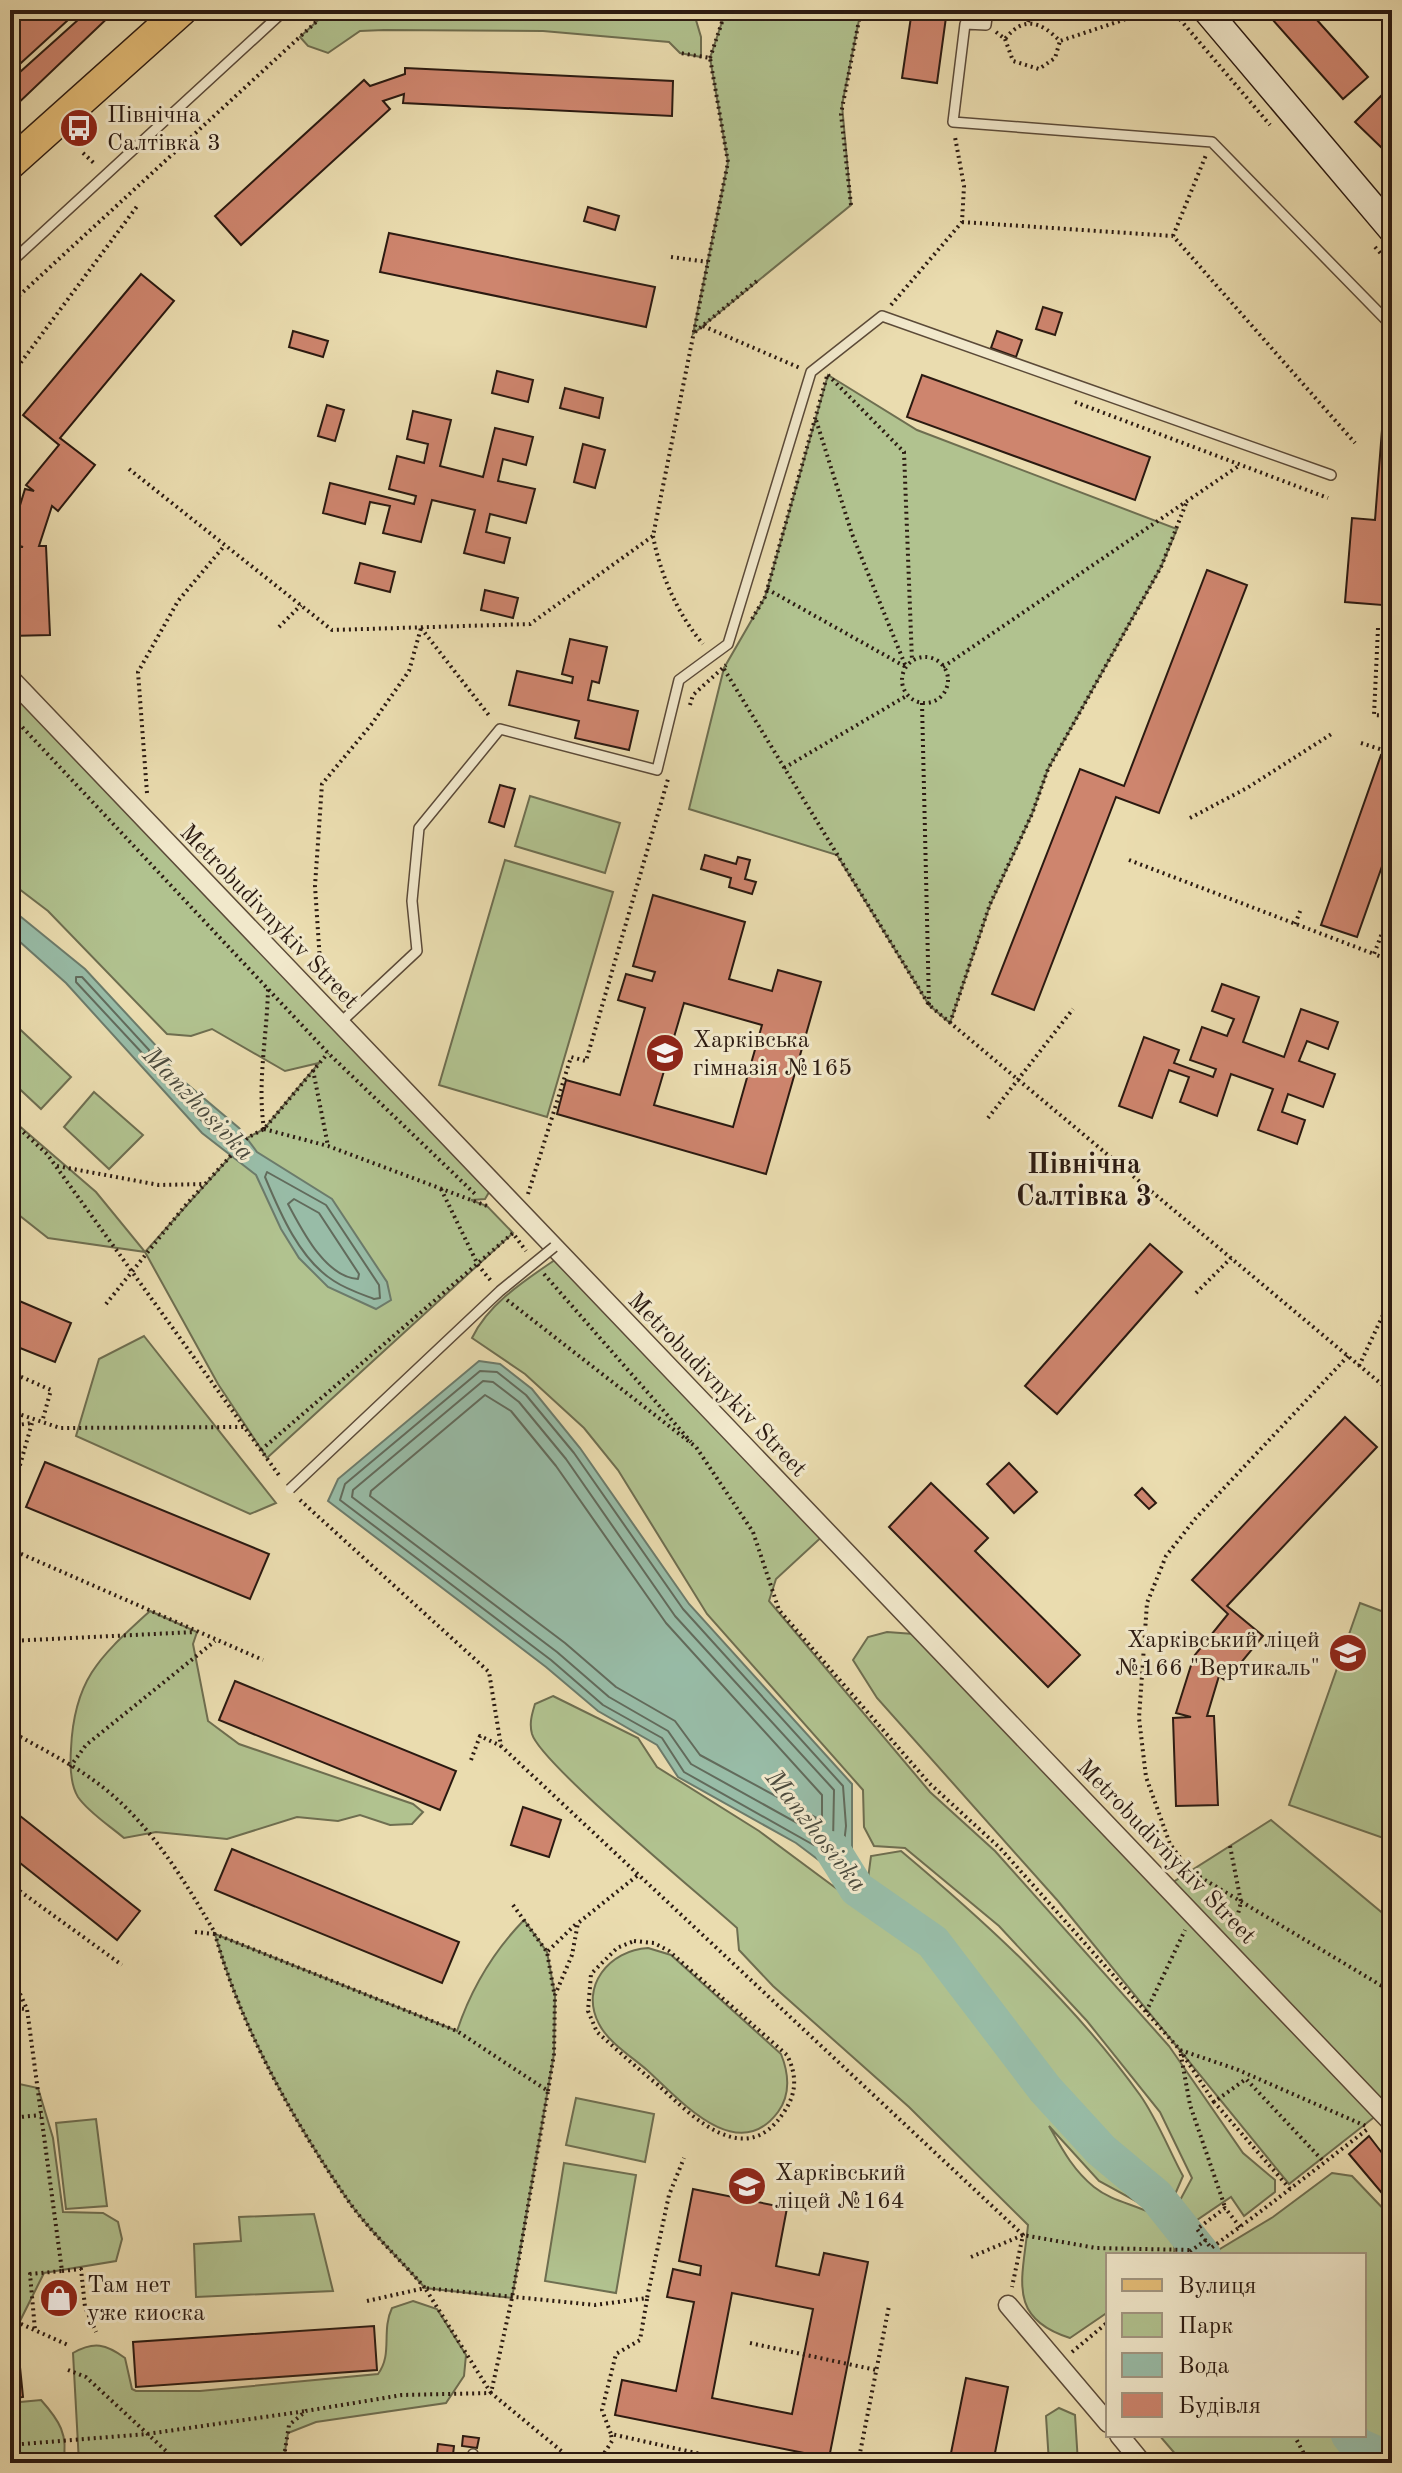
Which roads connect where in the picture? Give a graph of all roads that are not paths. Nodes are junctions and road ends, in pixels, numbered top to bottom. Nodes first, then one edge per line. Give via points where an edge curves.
1 (182, 10) edge
2 (285, 10) edge
3 (988, 10) edge
4 (1206, 10) edge
5 (10, 164) edge
6 (1392, 230) edge
7 (10, 263) edge
8 (1392, 326) edge
9 (1331, 475) dead end
10 (10, 678) edge
11 (340, 1023) junction
12 (554, 1247) junction
13 (290, 1489) road end
14 (1388, 2119) edge
15 (1008, 2305) road end
16 (1106, 2421) edge
17 (1121, 2437) edge
18 (1142, 2463) edge

1 - 5 main road
2 - 7 lane
3 - 8 lane via 986,25 965,24 953,122 1212,142
4 - 6 main road
9 - 11 lane via 882,316 811,372 728,644 679,680 657,770 500,729 419,828 412,901 417,951
10 - 11 street, Metrobudivnykiv Street
11 - 12 street, Metrobudivnykiv Street
12 - 13 lane, bridge via 500,1291
12 - 14 street, Metrobudivnykiv Street
15 - 16 street
17 - 18 street

